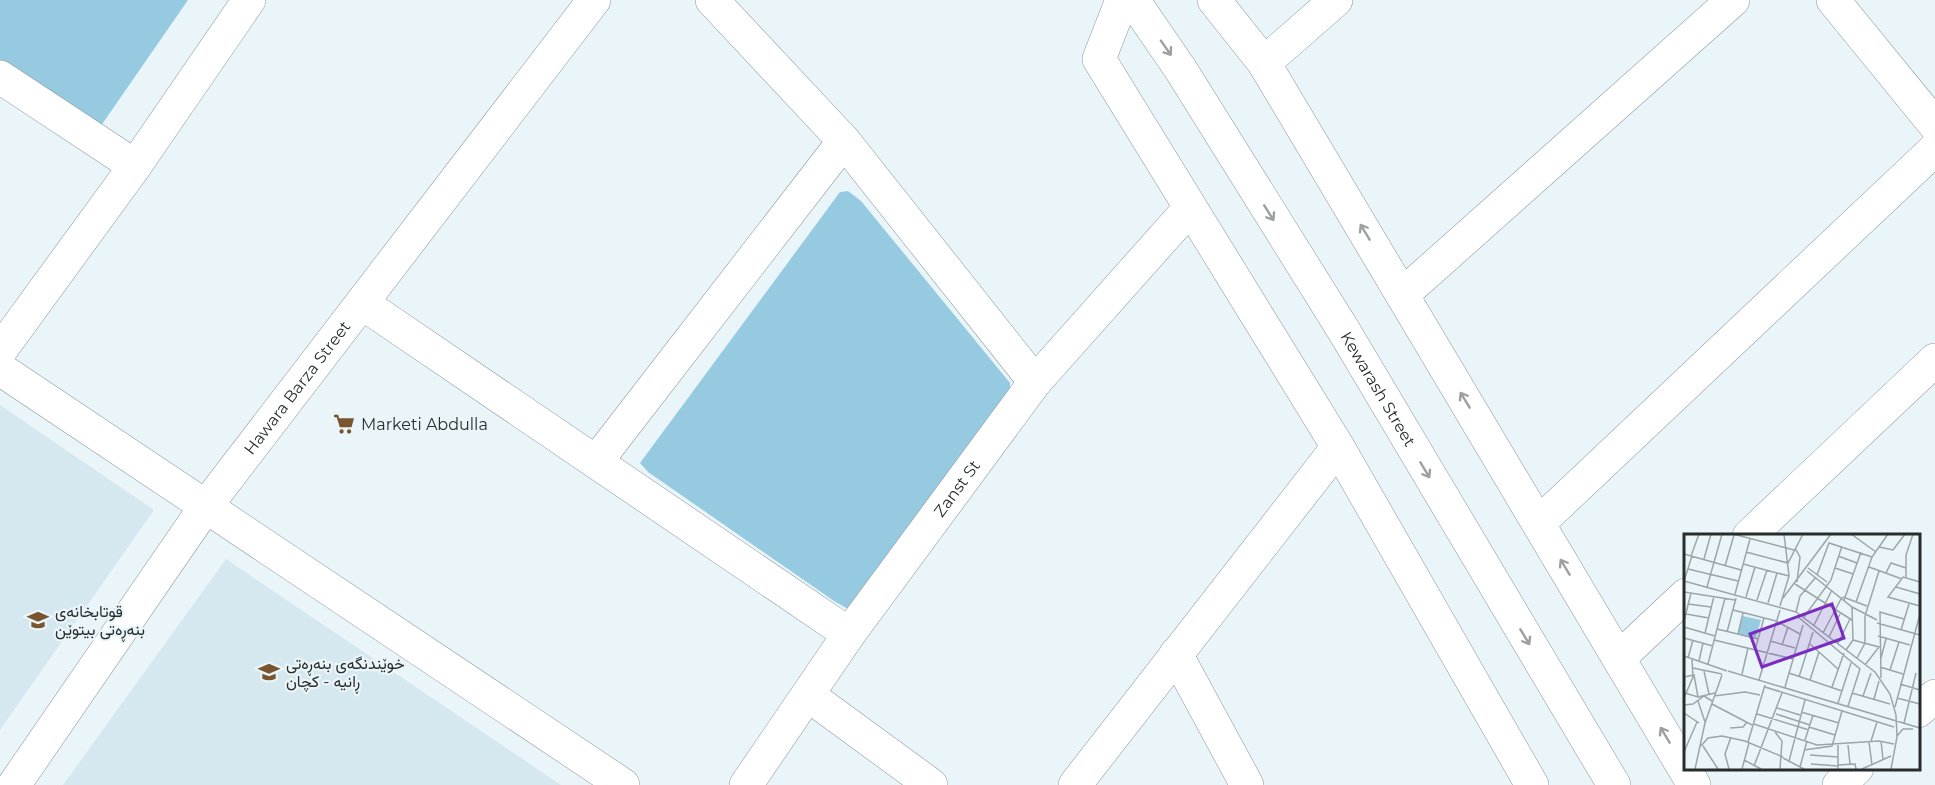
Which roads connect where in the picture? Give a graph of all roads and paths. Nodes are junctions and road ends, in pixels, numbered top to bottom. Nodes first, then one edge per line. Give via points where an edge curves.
1 (249, 0) edge
2 (594, 0) edge
3 (712, 0) edge
4 (1122, 0) edge
5 (1132, 0) edge
6 (1214, 0) edge
7 (1336, 0) edge
8 (1733, 0) edge
9 (1833, 0) edge
10 (1263, 63) junction
11 (0, 77) edge
12 (1935, 125) edge
13 (844, 141) junction
14 (1935, 149) edge
15 (135, 166) junction
16 (1190, 208) junction
17 (1402, 295) junction
18 (362, 303) junction
19 (0, 351) edge
20 (1935, 360) edge
21 (0, 369) edge
22 (1035, 382) junction
23 (1338, 447) junction
24 (596, 462) junction
25 (206, 506) junction
26 (1539, 523) junction
27 (1751, 534) edge
28 (1684, 597) edge
29 (849, 634) junction
30 (1176, 654) junction
31 (1619, 658) junction
32 (808, 695) junction
33 (1935, 696) edge
34 (1920, 709) edge
35 (1684, 767) edge
36 (1686, 770) edge
37 (1855, 770) edge
38 (14, 785) edge
39 (623, 785) edge
40 (746, 785) edge
41 (931, 785) edge
42 (1075, 785) edge
43 (1247, 785) edge
44 (1532, 785) edge
45 (1614, 785) edge
46 (1695, 785) edge
47 (1839, 785) edge

1 - 15 street
2 - 18 street, Hawara Barza Street
3 - 13 street
4 - 16 street via 1099,59
5 -> 45 street, Kewarash Street via 1181,70 1344,331
6 - 10 street
7 - 10 street
8 - 17 street
9 - 12 street
17 -> 10 street
11 - 15 street
13 - 22 street
13 - 24 street
14 - 26 street
15 - 19 street
16 - 22 street, Zanst St
16 - 23 street
26 -> 17 street
18 - 24 street
18 - 25 street, Hawara Barza Street
20 - 27 street
21 - 25 street
22 - 29 street, Zanst St
23 - 30 street
23 - 44 street
24 - 29 street
25 - 38 street, Hawara Barza Street
25 - 39 street
31 -> 26 street
28 - 31 street
29 - 32 street, Zanst St
30 - 42 street
30 - 43 street
35 -> 31 street
32 - 40 street, Zanst St
32 - 41 street
33 - 34 street
46 -> 36 street
37 - 47 street

